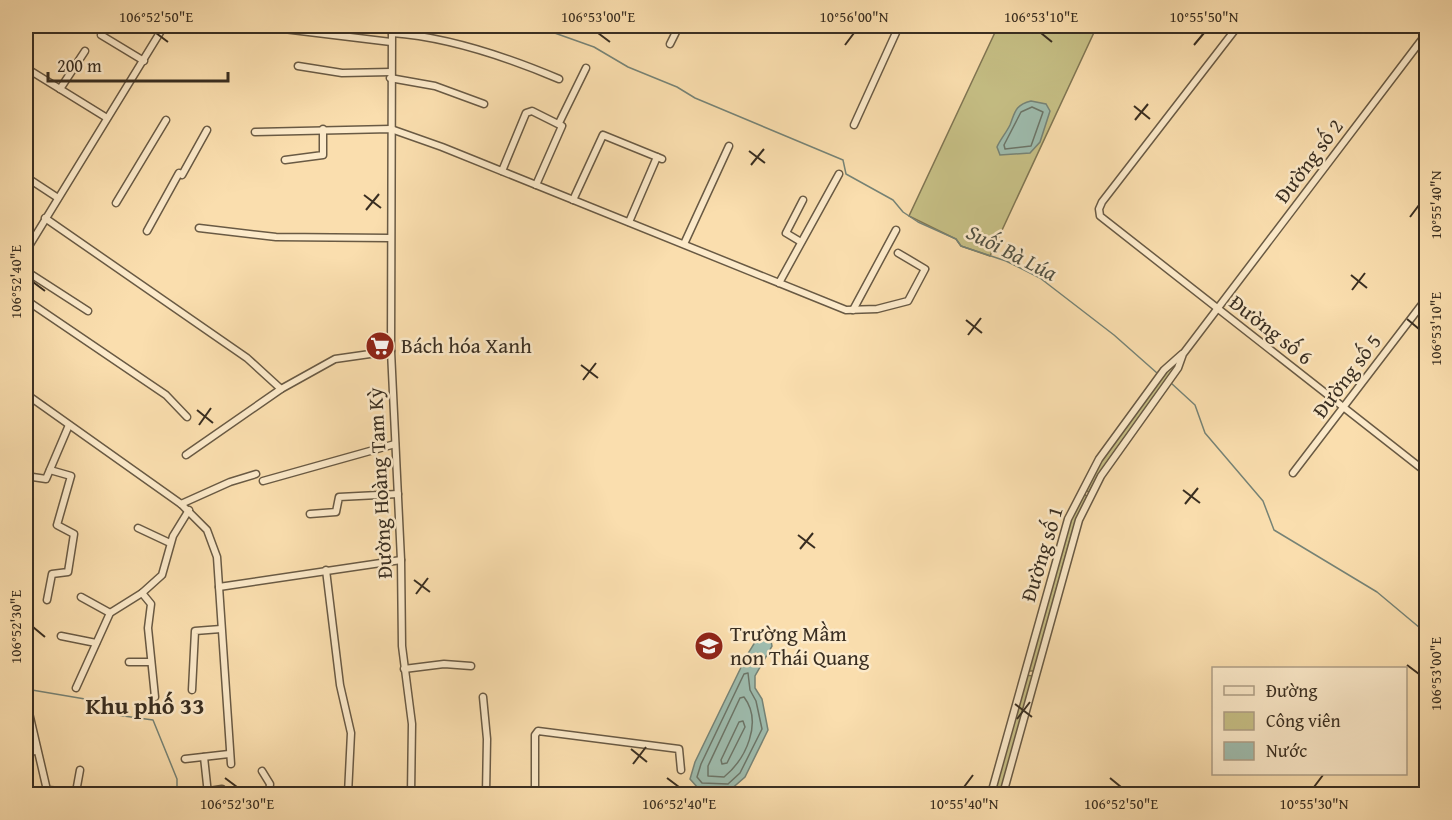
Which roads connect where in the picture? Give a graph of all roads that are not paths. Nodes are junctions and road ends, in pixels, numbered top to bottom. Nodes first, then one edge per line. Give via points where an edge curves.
1 (164, 26) edge
2 (259, 26) edge
3 (679, 26) edge
4 (900, 26) edge
5 (1238, 26) edge
6 (300, 28) edge
7 (392, 29) edge
8 (1426, 34) edge
9 (101, 35) dead end
10 (391, 42) junction
11 (670, 44) dead end
12 (85, 51) dead end
13 (144, 61) junction
14 (298, 66) dead end
15 (26, 68) edge
16 (586, 68) dead end
17 (391, 75) junction
18 (559, 79) dead end
19 (60, 89) junction
20 (484, 104) dead end
21 (107, 118) junction
22 (166, 120) dead end
23 (559, 123) junction
24 (854, 125) dead end
25 (323, 129) junction
26 (391, 129) junction
27 (207, 130) dead end
28 (255, 132) dead end
29 (729, 146) dead end
30 (285, 160) dead end
31 (502, 171) junction
32 (839, 174) dead end
33 (26, 177) edge
34 (536, 185) junction
35 (58, 198) junction
36 (573, 200) junction
37 (803, 200) dead end
38 (116, 203) dead end
39 (45, 218) junction
40 (629, 222) junction
41 (199, 228) dead end
42 (896, 230) dead end
43 (147, 231) dead end
44 (389, 238) junction
45 (801, 242) junction
46 (684, 244) junction
47 (26, 250) edge
48 (898, 253) dead end
49 (26, 271) edge
50 (779, 283) junction
51 (1426, 299) edge
52 (26, 300) edge
53 (1217, 308) junction
54 (853, 310) junction
55 (87, 311) dead end
56 (391, 351) junction
57 (1183, 354) junction
58 (282, 389) junction
59 (26, 394) edge
60 (1343, 408) junction
61 (187, 417) dead end
62 (69, 425) junction
63 (396, 444) junction
64 (186, 456) dead end
65 (50, 470) junction
66 (1426, 472) edge
67 (1293, 473) dead end
68 (256, 474) dead end
69 (26, 476) edge
70 (263, 481) dead end
71 (1081, 490) junction
72 (398, 494) junction
73 (1090, 495) junction
74 (181, 504) junction
75 (189, 510) junction
76 (310, 514) dead end
77 (138, 528) dead end
78 (170, 543) junction
79 (401, 560) junction
80 (326, 570) junction
81 (219, 587) junction
82 (142, 593) junction
83 (81, 597) dead end
84 (47, 600) dead end
85 (110, 613) junction
86 (221, 629) junction
87 (61, 636) dead end
88 (96, 644) junction
89 (129, 662) dead end
90 (151, 662) junction
91 (471, 666) dead end
92 (404, 669) junction
93 (1024, 673) junction
94 (1036, 674) junction
95 (76, 688) dead end
96 (192, 690) dead end
97 (155, 697) dead end
98 (483, 697) dead end
99 (26, 700) edge
100 (27, 721) edge
101 (36, 751) junction
102 (26, 752) edge
103 (229, 754) junction
104 (204, 757) junction
105 (185, 759) dead end
106 (231, 764) dead end
107 (80, 770) dead end
108 (681, 770) dead end
109 (262, 771) dead end
110 (222, 789) dead end
111 (76, 792) junction
112 (208, 793) edge
113 (192, 794) edge
114 (105, 795) edge
115 (270, 795) edge
116 (348, 795) edge
117 (411, 795) edge
118 (486, 795) edge
119 (535, 795) edge
120 (991, 795) edge
121 (1003, 795) edge

1 - 13 street
2 - 6 street
3 - 11 street
4 - 24 street
5 - 53 street, Đường số 6 via 1098,211 1103,219
6 - 10 street
7 - 10 street, Đường Hoàng Tam Kỳ
7 - 18 street via 516,61
8 - 53 street, Đường số 2
9 - 13 street
10 - 17 street, Đường Hoàng Tam Kỳ
12 - 19 street
13 - 21 street
14 - 17 street
15 - 19 street
16 - 23 street
17 - 20 street
17 - 26 street, Đường Hoàng Tam Kỳ
19 - 21 street
21 - 35 street
22 - 38 street
23 - 31 street via 528,111
23 - 34 street via 562,126
25 - 26 street
25 - 28 street
25 - 30 street via 323,155
26 - 31 street
26 - 44 street, Đường Hoàng Tam Kỳ
27 - 43 street
29 - 46 street
31 - 34 street
32 - 45 street
33 - 35 street
34 - 36 street
35 - 39 street
36 - 40 street
36 - 40 street via 603,135 660,158
37 - 45 street via 786,233
39 - 47 street
39 - 58 street via 238,351
40 - 46 street
41 - 44 street via 276,237
42 - 54 street
44 - 56 street, Đường Hoàng Tam Kỳ
45 - 50 street
46 - 50 street
48 - 54 street via 925,269 908,301
49 - 55 street
50 - 54 street
51 - 60 street, Đường số 5
52 - 61 street via 166,395
53 - 57 street, Đường số 1
53 - 60 street, Đường số 6
56 - 58 street via 335,359
56 - 63 street, Đường Hoàng Tam Kỳ
57 - 71 street, Đường số 1 via 1154,383
57 - 73 street, Đường số 1 via 1173,376
58 - 64 street
59 - 62 street
60 - 66 street, Đường số 6
60 - 67 street, Đường số 5
62 - 65 street
62 - 74 street
63 - 70 street
63 - 72 street, Đường Hoàng Tam Kỳ
65 - 69 street via 44,480
65 - 84 street via 71,476 57,525 74,534 68,572 52,574
68 - 74 street
71 - 73 street
71 - 93 street, Đường số 1 via 1062,534
72 - 76 street via 339,497 336,512
72 - 79 street, Đường Hoàng Tam Kỳ
73 - 94 street, Đường số 1 via 1073,537
74 - 75 street
75 - 78 street
75 - 81 street via 211,538
77 - 78 street
78 - 82 street via 162,575
79 - 80 street
79 - 92 street, Đường Hoàng Tam Kỳ
80 - 81 street
80 - 116 street via 340,685 351,733
81 - 86 street
82 - 85 street
82 - 90 street via 151,603
83 - 85 street
85 - 88 street
86 - 96 street via 195,631
86 - 103 street
87 - 88 street
88 - 95 street
89 - 90 street
90 - 97 street
91 - 92 street via 444,664
92 - 117 street, Đường Hoàng Tam Kỳ via 412,724
93 - 94 street
93 - 120 street, Đường số 1
94 - 121 street, Đường số 1
98 - 118 street
99 - 100 street
100 - 101 street
101 - 102 street
101 - 111 street via 47,790
103 - 104 street
103 - 106 street
104 - 105 street
104 - 112 street
107 - 111 street
108 - 119 street via 679,749 538,731
109 - 115 street via 270,783
110 - 112 street
111 - 114 street
112 - 113 street

